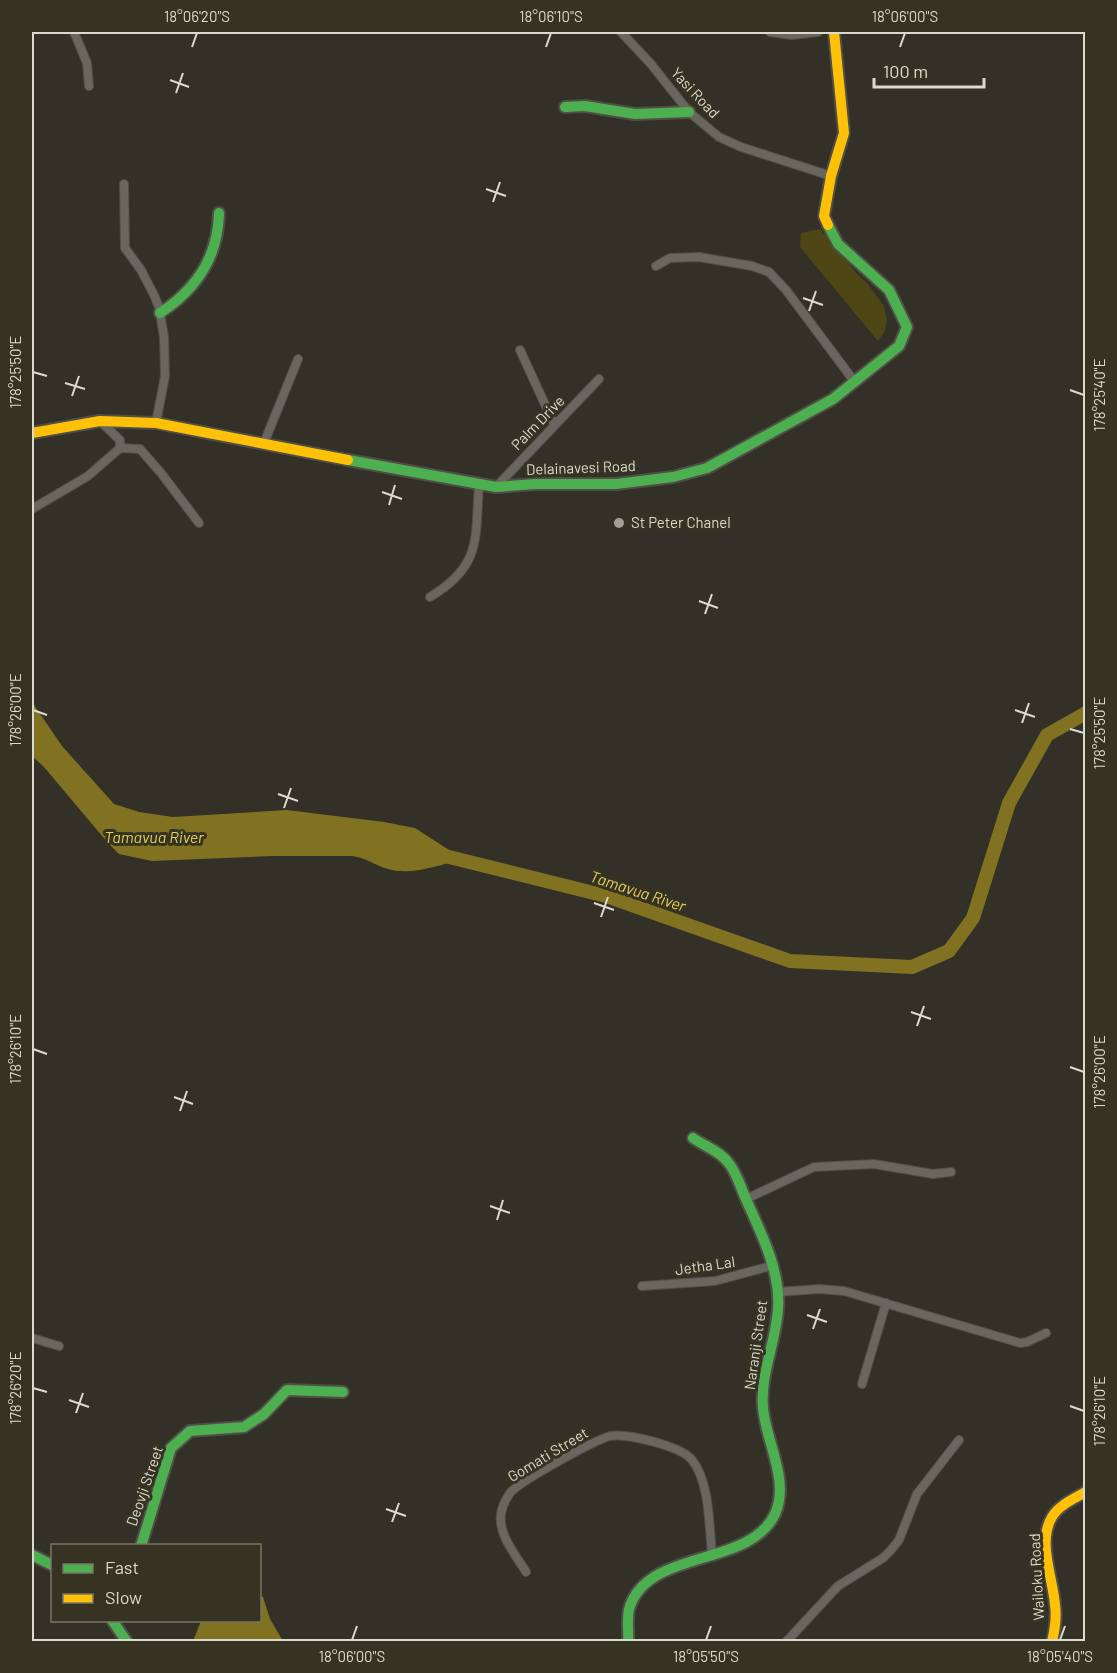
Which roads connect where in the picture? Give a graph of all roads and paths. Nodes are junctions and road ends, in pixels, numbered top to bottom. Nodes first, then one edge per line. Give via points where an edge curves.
1 (74, 32) edge
2 (621, 32) edge
3 (770, 32) edge
4 (818, 32) edge
5 (834, 32) edge
6 (90, 86) dead end
7 (565, 108) dead end
8 (689, 112) junction
9 (831, 176) junction
10 (124, 184) dead end
11 (219, 213) dead end
12 (656, 266) dead end
13 (160, 313) junction
14 (520, 350) dead end
15 (298, 359) dead end
16 (599, 379) dead end
17 (854, 381) junction
18 (100, 421) junction
19 (156, 423) junction
20 (554, 423) junction
21 (32, 433) edge
22 (264, 443) junction
23 (120, 448) junction
24 (479, 485) junction
25 (496, 487) junction
26 (32, 509) edge
27 (199, 523) dead end
28 (430, 597) dead end
29 (693, 1138) dead end
30 (951, 1172) dead end
31 (746, 1198) junction
32 (771, 1266) junction
33 (642, 1286) dead end
34 (777, 1292) junction
35 (886, 1303) junction
36 (1046, 1333) dead end
37 (32, 1338) edge
38 (59, 1346) dead end
39 (862, 1384) dead end
40 (344, 1392) dead end
41 (959, 1440) dead end
42 (1086, 1492) edge
43 (141, 1544) edge
44 (712, 1554) junction
45 (32, 1555) edge
46 (51, 1564) edge
47 (526, 1572) dead end
48 (114, 1622) edge
49 (128, 1641) edge
50 (628, 1641) edge
51 (786, 1641) edge
52 (1052, 1641) edge

1 - 6 street via 87,63
2 - 8 street, Yasi Road
3 - 4 street
5 - 9 street, Delainavesi Road via 843,133
7 - 8 street via 587,105 618,113
8 - 9 street, Yasi Road via 718,137
9 - 17 street, Delainavesi Road via 824,216 838,244 890,290 907,327 899,346
10 - 13 street via 125,248 141,270
11 - 13 street via 217,236 201,277 183,299
12 - 17 street via 670,258 699,257 769,272
13 - 19 street via 166,366
14 - 20 street
15 - 22 street
16 - 20 street, Palm Drive
17 - 25 street, Delainavesi Road via 833,399 707,468 616,484
18 - 19 street, Delainavesi Road
18 - 21 street, Delainavesi Road
18 - 23 street via 120,440
19 - 22 street, Delainavesi Road
20 - 25 street, Palm Drive
22 - 24 street, Delainavesi Road
23 - 26 street via 88,476
23 - 27 street via 140,449
24 - 25 street, Delainavesi Road
24 - 28 street via 473,553 448,587
29 - 31 street, Naranji Street via 729,1162
30 - 31 street via 933,1174 874,1164 814,1167
31 - 32 street, Naranji Street
32 - 33 street, Jetha Lal via 715,1281
32 - 34 street, Naranji Street
34 - 35 street via 837,1290
34 - 44 street, Naranji Street via 763,1407 776,1459 780,1490 777,1509 765,1528 742,1543
35 - 36 street via 1014,1342 1027,1342
35 - 39 street
37 - 38 street
40 - 43 street, Deovji Street via 287,1390 264,1414 244,1427 189,1431 171,1448
41 - 51 street via 917,1494 899,1540 891,1550 838,1586
42 - 52 street, Wailoku Road via 1064,1505 1048,1528 1046,1541 1056,1614
44 - 47 street, Gomati Street via 705,1488 693,1461 673,1449 637,1437 615,1436 584,1448 510,1493 503,1507 502,1525 506,1540
44 - 50 street, Naranji Street via 666,1571 637,1592 628,1612
45 - 46 street
48 - 49 street

